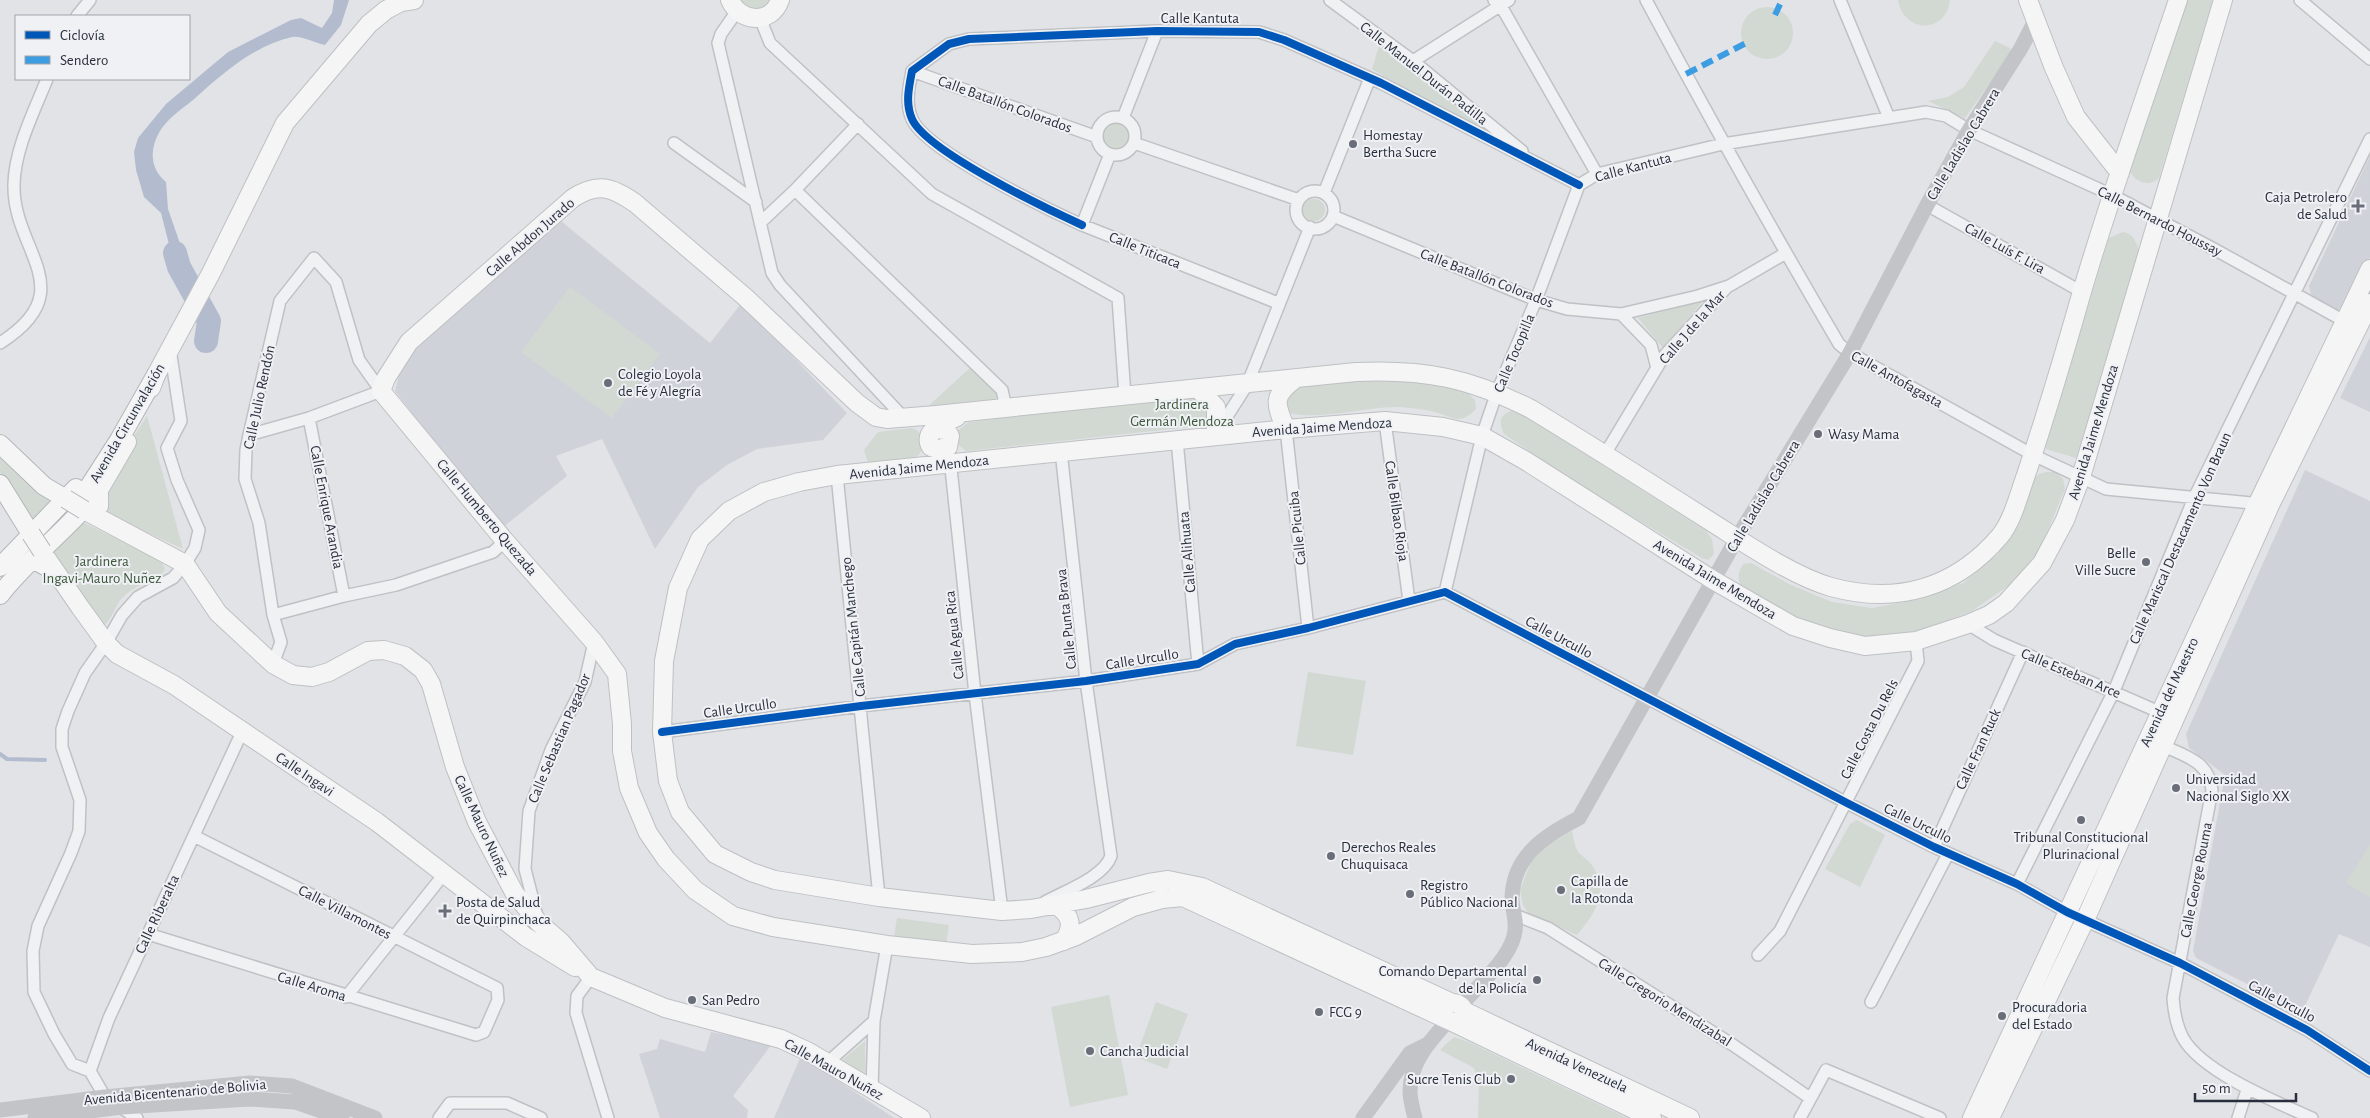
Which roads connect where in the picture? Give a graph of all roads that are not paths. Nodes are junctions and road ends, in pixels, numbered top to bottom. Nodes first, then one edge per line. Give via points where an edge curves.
1 (90, 0) edge
2 (414, 0) edge
3 (780, 0) edge
4 (1330, 0) edge
5 (1646, 0) edge
6 (1840, 0) edge
7 (2028, 0) edge
8 (2178, 0) edge
9 (2223, 0) edge
10 (2300, 0) edge
11 (1502, 2) edge
12 (733, 6) edge
13 (78, 15) edge
14 (760, 18) junction
15 (2035, 22) junction
16 (1157, 31) junction
17 (2370, 59) edge
18 (1413, 62) junction
19 (912, 71) junction
20 (1370, 78) junction
21 (47, 80) edge
22 (1123, 118) junction
23 (1888, 118) junction
24 (858, 124) junction
25 (1969, 130) junction
26 (1097, 137) junction
27 (2370, 139) edge
28 (1134, 142) junction
29 (674, 143) dead end
30 (1723, 144) junction
31 (1110, 154) junction
32 (1540, 166) junction
33 (2120, 173) junction
34 (1597, 174) junction
35 (1579, 185) junction
36 (795, 190) junction
37 (1324, 193) junction
38 (2112, 195) junction
39 (1299, 200) junction
40 (756, 202) junction
41 (1927, 205) junction
42 (1333, 216) junction
43 (2158, 221) junction
44 (760, 223) junction
45 (1082, 225) junction
46 (1310, 228) junction
47 (1786, 253) junction
48 (2370, 268) edge
49 (1728, 286) junction
50 (2082, 292) junction
51 (2293, 294) junction
52 (1536, 300) junction
53 (1278, 303) junction
54 (2370, 303) edge
55 (1621, 314) junction
56 (2346, 322) junction
57 (0, 343) edge
58 (170, 348) junction
59 (1850, 353) junction
60 (1657, 368) junction
61 (1295, 379) junction
62 (1247, 385) junction
63 (1198, 389) junction
64 (381, 392) junction
65 (1497, 392) junction
66 (1125, 396) junction
67 (1006, 408) junction
68 (902, 417) junction
69 (309, 418) junction
70 (1385, 421) junction
71 (1286, 429) junction
72 (249, 435) junction
73 (1216, 435) junction
74 (1482, 436) junction
75 (1177, 440) junction
76 (0, 444) edge
77 (941, 445) junction
78 (1061, 451) junction
79 (1605, 454) junction
80 (2033, 455) junction
81 (903, 469) junction
82 (837, 475) junction
83 (2081, 477) junction
84 (0, 484) edge
85 (83, 496) junction
86 (2194, 498) junction
87 (2264, 504) junction
88 (107, 524) junction
89 (1737, 538) junction
90 (505, 541) junction
91 (30, 548) junction
92 (185, 564) junction
93 (0, 567) edge
94 (1713, 580) junction
95 (0, 582) edge
96 (1445, 592) junction
97 (0, 595) edge
98 (344, 596) junction
99 (1409, 601) junction
100 (273, 616) junction
101 (1968, 624) junction
102 (1308, 628) junction
103 (1916, 641) junction
104 (594, 642) junction
105 (106, 643) junction
106 (2023, 652) junction
107 (273, 664) junction
108 (1198, 664) junction
109 (1086, 681) junction
110 (2114, 691) junction
111 (975, 694) junction
112 (1645, 698) junction
113 (861, 706) junction
114 (2167, 715) junction
115 (242, 732) junction
116 (662, 732) junction
117 (2161, 745) junction
118 (1847, 803) junction
119 (194, 836) junction
120 (1934, 847) junction
121 (1948, 854) junction
122 (444, 874) junction
123 (2018, 884) junction
124 (1106, 894) junction
125 (1199, 894) junction
126 (879, 898) junction
127 (1071, 902) junction
128 (1032, 909) junction
129 (1002, 912) junction
130 (2067, 912) junction
131 (1514, 915) junction
132 (1112, 918) junction
133 (2085, 920) junction
134 (538, 922) junction
135 (148, 934) junction
136 (394, 937) junction
137 (1064, 941) junction
138 (887, 944) junction
139 (1758, 955) dead end
140 (2180, 964) junction
141 (591, 977) junction
142 (346, 997) junction
143 (1871, 1002) dead end
144 (1455, 1014) junction
145 (874, 1021) junction
146 (476, 1035) joint
147 (1426, 1045) junction
148 (827, 1063) junction
149 (90, 1071) junction
150 (2370, 1071) edge
151 (872, 1090) junction
152 (2247, 1090) junction
153 (105, 1097) junction
154 (1810, 1098) junction
155 (122, 1107) junction
156 (0, 1110) edge
157 (914, 1116) edge
158 (35, 1118) edge
159 (137, 1118) edge
160 (342, 1118) edge
161 (375, 1118) edge
162 (439, 1118) edge
163 (541, 1118) edge
164 (608, 1118) edge
165 (1363, 1118) edge
166 (1415, 1118) edge
167 (1652, 1118) edge
168 (1690, 1118) edge
169 (1800, 1118) edge
170 (1940, 1118) edge
171 (1972, 1118) edge
172 (1990, 1118) edge
173 (2238, 1118) edge
174 (2312, 1118) edge

1 - 13 street
2 - 58 main road, Avenida Circunvalación via 401,2 369,24 286,123 212,273
3 - 14 main road via 772,12
4 - 18 street, Calle Manuel Durán Padilla
5 - 30 street, Calle Antofagasta
6 - 23 street
7 - 15 main road
8 - 33 main road, Avenida Jaime Mendoza
9 - 43 main road, Avenida Jaime Mendoza
10 - 17 street
11 - 18 street
11 - 34 street
12 - 14 main road via 748,18
12 - 40 street via 718,43
14 - 24 street via 770,43
15 - 25 main road, Calle Ladislao Cabrera
15 - 33 main road via 2076,117
16 - 19 street, Calle Kantuta via 969,39 949,44
16 - 20 street, Calle Kantuta via 1260,32
16 - 22 street
18 - 32 street, Calle Manuel Durán Padilla
19 - 26 street, Calle Batallón Colorados
19 - 45 street, Calle Titicaca via 907,101 913,121 931,140 963,163
20 - 32 street, Calle Kantuta
20 - 37 street
21 - 57 street via 19,152 14,184 17,211 40,271 40,293 33,316
22 - 26 street via 1105,121
22 - 28 street via 1132,126
23 - 25 street, Calle Kantuta via 1926,112 1946,116
23 - 30 street, Calle Kantuta
24 - 36 street
24 - 66 street via 932,194 1118,298
25 - 38 street, Calle Bernardo Houssay
25 - 41 main road, Calle Ladislao Cabrera
26 - 31 street via 1101,147
27 - 51 street, Calle Mariscal Destacamento Von Braun
28 - 31 street via 1121,154
28 - 39 street
29 - 40 street
30 - 34 street, Calle Kantuta
30 - 47 street, Calle Antofagasta
31 - 45 street
32 - 35 street, Calle Kantuta
33 - 38 main road, Avenida Jaime Mendoza
34 - 35 street, Calle Kantuta
35 - 52 street, Calle Tocopilla
36 - 44 street
36 - 67 street via 1002,390
37 - 39 street via 1312,191
37 - 42 street via 1332,200
38 - 43 street, Calle Bernardo Houssay
38 - 50 main road, Avenida Jaime Mendoza
39 - 46 street via 1298,217
40 - 44 street
41 - 50 street, Calle Luís F. Lira
41 - 59 main road, Calle Ladislao Cabrera
42 - 46 street via 1321,227
42 - 52 street, Calle Batallón Colorados
43 - 51 street, Calle Bernardo Houssay
43 - 83 main road, Avenida Jaime Mendoza
44 - 68 street via 772,273 780,286
45 - 53 street, Calle Titicaca
46 - 53 street
47 - 49 street, Calle Batallón Colorados
47 - 59 street, Calle Antofagasta via 1839,344
48 - 56 main road, Avenida del Maestro
49 - 55 street, Calle Batallón Colorados
49 - 60 street, Calle J de la Mar via 1664,356
50 - 80 main road, Avenida Jaime Mendoza
51 - 56 street, Calle Bernardo Houssay
51 - 86 street, Calle Mariscal Destacamento Von Braun
52 - 55 street, Calle Batallón Colorados via 1567,309
52 - 65 street, Calle Tocopilla
53 - 62 street
54 - 87 main road, Avenida del Maestro
55 - 60 street, Calle J de la Mar via 1651,345
56 - 87 main road, Avenida del Maestro
58 - 85 main road, Avenida Circunvalación via 120,440
58 - 92 street via 181,421 167,448 199,530 195,548
59 - 80 street, Calle Antofagasta
59 - 89 main road, Calle Ladislao Cabrera
60 - 79 street, Calle J de la Mar
61 - 62 main road, Avenida Jaime Mendoza
61 - 65 main road, Avenida Jaime Mendoza via 1398,370 1439,375
61 - 71 main road via 1282,389 1277,398
62 - 63 main road, Avenida Jaime Mendoza
62 - 73 street
63 - 66 main road, Avenida Jaime Mendoza
63 - 73 main road via 1216,407
64 - 68 main road, Calle Abdon Jurado via 409,342 573,198 599,187 619,192 635,203 745,296 865,410 876,417
64 - 69 street
64 - 72 street, Calle Julio Rendón via 359,360 336,282 314,258 280,301
64 - 90 main road, Calle Humberto Quezada
65 - 74 street, Calle Tocopilla
65 - 79 main road, Avenida Jaime Mendoza
66 - 67 main road, Avenida Jaime Mendoza
67 - 77 main road, Avenida Jaime Mendoza via 969,412
68 - 77 main road, Calle Abdon Jurado
68 - 77 main road
69 - 72 street
69 - 98 street, Calle Enrique Arandia
70 - 71 main road, Avenida Jaime Mendoza
70 - 74 main road, Avenida Jaime Mendoza via 1443,427
70 - 99 street, Calle Bilbao Rioja
71 - 73 main road, Avenida Jaime Mendoza
71 - 102 street, Calle Picuiba
72 - 100 street, Calle Julio Rendón via 245,479 259,523
73 - 75 main road, Avenida Jaime Mendoza
74 - 94 main road, Avenida Jaime Mendoza
74 - 96 street, Calle Tocopilla
75 - 78 main road, Avenida Jaime Mendoza
75 - 108 street, Calle Alihuata
76 - 85 main road, Calle Mauro Nuñez via 44,486
77 - 78 main road, Avenida Jaime Mendoza
77 - 81 main road
77 - 81 main road, Avenida Jaime Mendoza via 921,467
77 - 111 street, Calle Agua Rica
78 - 109 street, Calle Punta Brava
79 - 89 main road, Avenida Jaime Mendoza
80 - 83 street, Calle Antofagasta
80 - 89 main road, Avenida Jaime Mendoza via 2003,533 1979,558 1948,580 1905,594 1866,594 1830,586 1806,577
81 - 82 main road, Avenida Jaime Mendoza
82 - 113 street, Calle Capitán Manchego
82 - 116 main road, Avenida Jaime Mendoza via 764,492 728,511 700,540 678,588 664,661
83 - 86 street, Calle Antofagasta via 2106,489
83 - 101 main road, Avenida Jaime Mendoza via 2065,520 2042,563 2006,603
84 - 91 main road, Calle Ingavi via 18,510
85 - 88 main road, Calle Mauro Nuñez
85 - 88 main road via 100,510
85 - 91 main road, Avenida Circunvalación
86 - 87 street, Calle Antofagasta
86 - 110 street, Calle Mariscal Destacamento Von Braun
87 - 114 main road, Avenida del Maestro
88 - 92 main road, Calle Mauro Nuñez
89 - 94 main road, Calle Ladislao Cabrera
90 - 98 street via 493,552 396,585
90 - 104 main road, Calle Humberto Quezada
91 - 93 main road
91 - 95 main road
91 - 97 main road
91 - 105 main road, Calle Ingavi via 54,571
92 - 105 street via 173,578 138,597 122,614
92 - 107 main road, Calle Mauro Nuñez via 218,613
94 - 103 main road, Avenida Jaime Mendoza via 1793,626 1830,638 1865,646
94 - 112 main road, Calle Ladislao Cabrera
96 - 99 street, Calle Urcullo
96 - 112 street, Calle Urcullo
98 - 100 street
99 - 102 street, Calle Urcullo
100 - 107 street, Calle Julio Rendón via 281,642
101 - 103 main road, Avenida Jaime Mendoza
101 - 106 street, Calle Esteban Arce
102 - 108 street, Calle Urcullo via 1235,644
103 - 118 street, Calle Costa Du Rels via 1918,661
104 - 134 street, Calle Sebastian Pagador via 585,682 551,750 529,811 525,869
104 - 138 main road, Calle Humberto Quezada via 617,674 622,751 629,788 648,833 666,859 695,890 733,916 773,927
105 - 115 main road, Calle Ingavi via 117,654 174,685
105 - 149 street via 85,673 62,729 62,747 80,800 78,831 38,926 33,951 34,992 72,1064
106 - 110 street, Calle Esteban Arce
106 - 120 street, Calle Fran Ruck
107 - 134 main road, Calle Mauro Nuñez via 294,675 312,677 329,672 368,651 384,650 405,656 423,670 431,684 455,767 477,822 515,894
108 - 109 street, Calle Urcullo
109 - 111 street, Calle Urcullo
109 - 127 street, Calle Punta Brava via 1111,856 1108,864
110 - 114 street, Calle Esteban Arce
110 - 123 street, Calle Mariscal Destacamento Von Braun
111 - 113 street, Calle Urcullo
111 - 129 street, Calle Agua Rica
112 - 118 street, Calle Urcullo
112 - 131 main road, Calle Ladislao Cabrera via 1579,818 1543,839 1522,861 1515,877
113 - 116 street, Calle Urcullo
113 - 126 street, Calle Capitán Manchego
114 - 117 main road, Avenida del Maestro
114 - 130 main road, Avenida del Maestro
115 - 119 street, Calle Riberalta
115 - 122 main road, Calle Ingavi via 377,822
116 - 126 main road, Avenida Jaime Mendoza via 668,781 680,812 715,854 775,880
117 - 133 main road, Avenida del Maestro
117 - 140 street, Calle George Rouma via 2206,769 2211,777 2212,790
118 - 120 street, Calle Urcullo
118 - 139 street, Calle Costa Du Rels via 1780,931
119 - 135 street, Calle Riberalta
119 - 136 street, Calle Villamontes
120 - 121 street, Calle Urcullo
121 - 123 street, Calle Urcullo
121 - 143 street
122 - 136 street
122 - 141 main road, Calle Ingavi via 526,937
123 - 130 street, Calle Urcullo
124 - 125 main road, Avenida Jaime Mendoza via 1168,880
124 - 127 main road, Avenida Jaime Mendoza
124 - 132 main road via 1098,910 1104,917
125 - 132 main road, Calle Humberto Quezada via 1133,907
125 - 144 main road
126 - 129 main road, Avenida Jaime Mendoza
127 - 128 main road, Avenida Jaime Mendoza
127 - 128 street, Calle Punta Brava
127 - 137 main road via 1071,926
128 - 129 main road, Avenida Jaime Mendoza
130 - 133 street, Calle Urcullo
130 - 171 main road, Avenida del Maestro
131 - 144 main road, Calle Ladislao Cabrera via 1515,934 1509,950
131 - 154 street, Calle Gregorio Mendizabal via 1548,928 1733,1044
132 - 137 main road, Calle Humberto Quezada
133 - 140 street, Calle Urcullo
133 - 172 main road, Avenida del Maestro
134 - 141 main road, Calle Mauro Nuñez via 561,942
135 - 142 street, Calle Aroma
135 - 149 street, Calle Riberalta via 109,1018
136 - 142 street
136 - 146 street, Calle Villamontes via 497,988 498,1000 484,1032
137 - 138 main road, Calle Humberto Quezada via 1022,952 972,954
138 - 145 street
140 - 150 street, Calle Urcullo via 2307,1030
140 - 152 street, Calle George Rouma via 2173,998 2175,1019 2184,1040 2201,1057
141 - 148 main road, Calle Mauro Nuñez via 666,1008 781,1039
141 - 164 street via 577,996 576,1013
142 - 146 street, Calle Aroma
144 - 147 main road, Calle Ladislao Cabrera
144 - 167 main road, Avenida Venezuela
144 - 168 main road, Avenida Venezuela
145 - 148 street
145 - 151 street
147 - 165 main road, Calle Ladislao Cabrera via 1410,1053
147 - 166 main road, Calle Ladislao Cabrera via 1418,1059 1410,1091
148 - 151 main road, Calle Mauro Nuñez
149 - 153 street
151 - 157 main road, Calle Mauro Nuñez
152 - 173 street
152 - 174 street, Calle George Rouma
153 - 155 street
153 - 156 main road, Avenida Bicentenario de Bolivia
153 - 161 main road, Avenida Bicentenario de Bolivia via 272,1083 292,1086
154 - 169 street
154 - 170 street via 1826,1070
155 - 158 main road, Avenida Bicentenario de Bolivia
155 - 159 street
155 - 160 main road, Avenida Bicentenario de Bolivia via 273,1099 295,1102
162 - 163 street via 450,1103 507,1103

